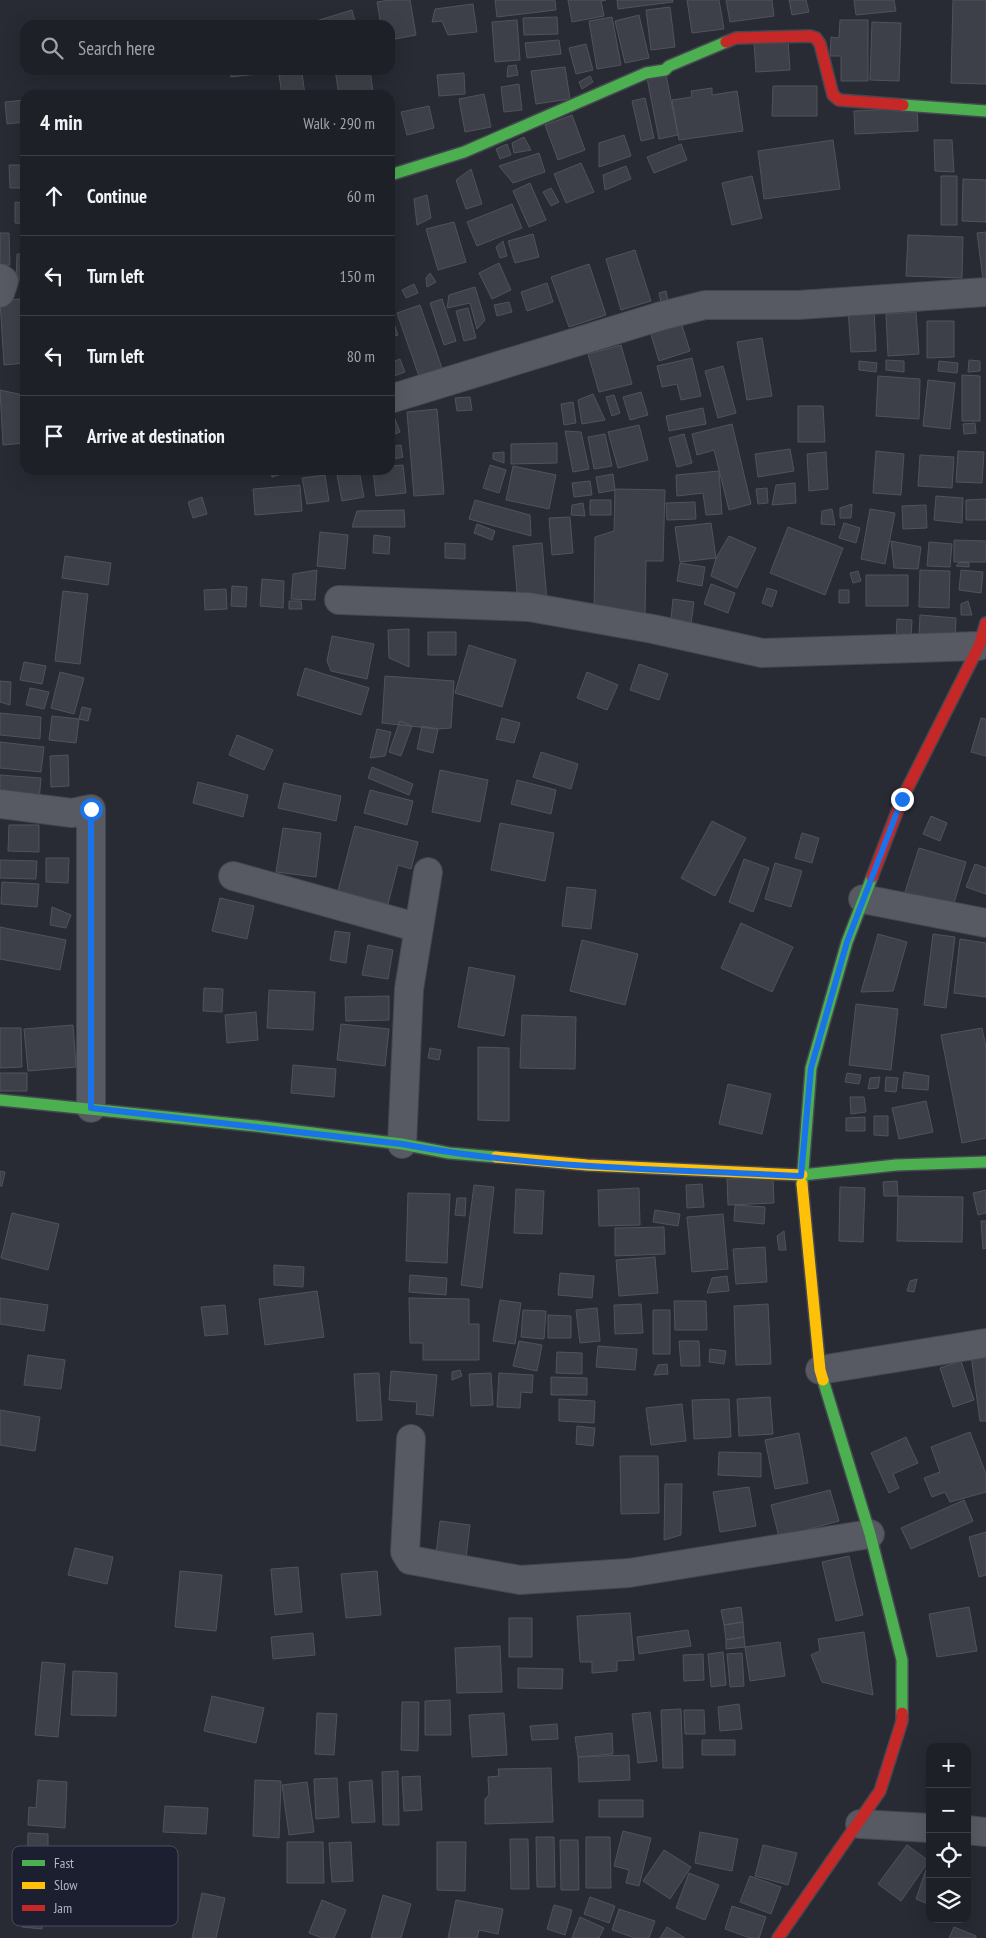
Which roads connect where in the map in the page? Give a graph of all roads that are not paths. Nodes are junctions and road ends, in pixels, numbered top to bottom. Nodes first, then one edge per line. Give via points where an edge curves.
1 (986, 111) edge
2 (395, 173) edge
3 (0, 278) edge
4 (986, 292) edge
5 (0, 293) edge
6 (395, 397) edge
7 (339, 600) dead end
8 (982, 634) edge
9 (0, 804) edge
10 (428, 872) dead end
11 (233, 876) dead end
12 (864, 900) junction
13 (986, 923) edge
14 (419, 928) junction
15 (0, 1100) edge
16 (91, 1108) junction
17 (402, 1144) junction
18 (986, 1162) edge
19 (801, 1176) junction
20 (986, 1343) edge
21 (820, 1370) junction
22 (410, 1439) dead end
23 (870, 1534) junction
24 (860, 1824) junction
25 (926, 1828) edge
26 (971, 1830) edge
27 (986, 1832) edge
28 (778, 1938) edge

1 - 2 street via 839,100 833,95 816,38 736,38 665,70 646,73 464,152
3 - 5 street via 4,281
4 - 6 street via 798,305 705,305
7 - 8 street via 529,607 762,653
8 - 12 street via 902,799
9 - 16 street via 72,813 91,809
10 - 14 street
11 - 14 street
12 - 13 street
12 - 19 street via 847,942 811,1068
14 - 17 street via 409,990
15 - 16 street
16 - 17 street
17 - 19 street via 449,1153 587,1165
18 - 19 street via 896,1165
19 - 21 street
20 - 21 street
21 - 23 street
22 - 23 street via 405,1552 410,1560 520,1580 629,1573
23 - 24 street via 902,1660 902,1721 880,1791
24 - 25 street
24 - 28 street
26 - 27 street

